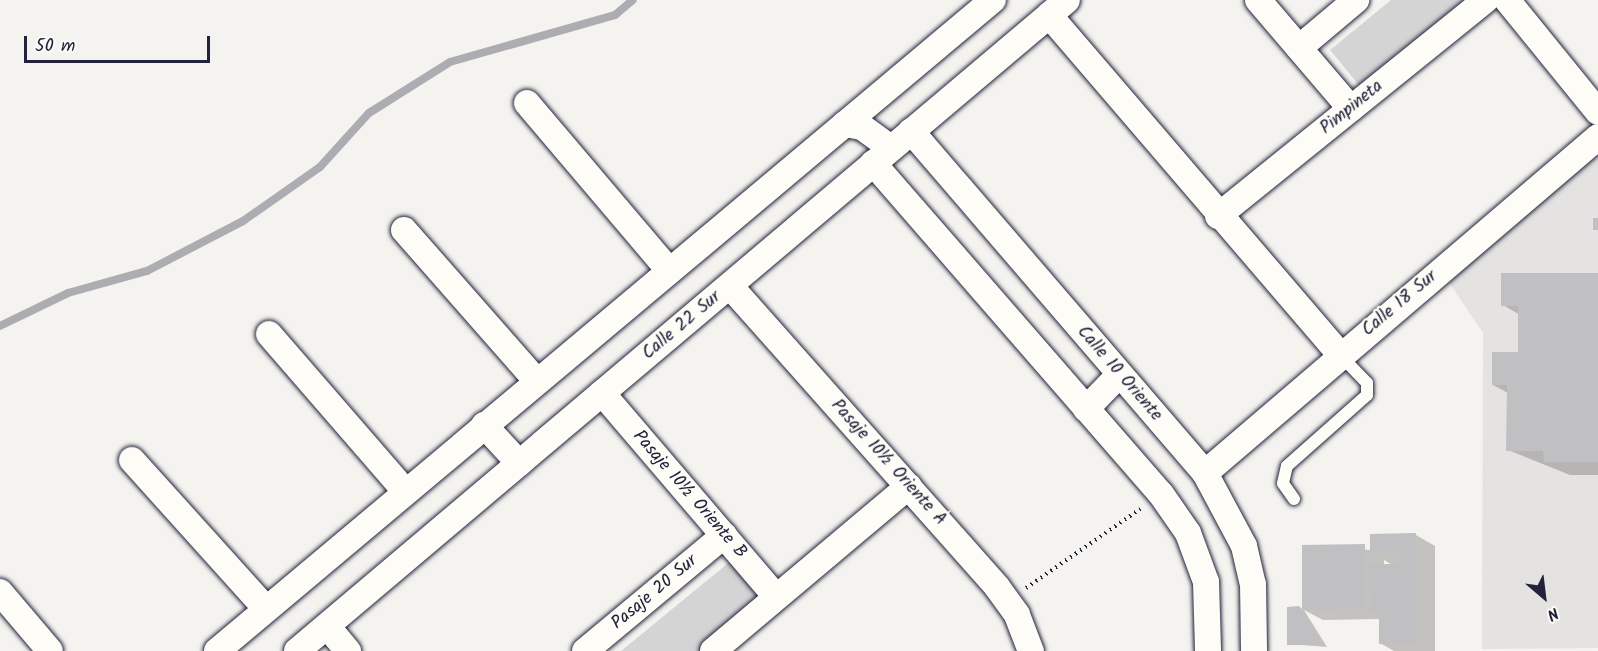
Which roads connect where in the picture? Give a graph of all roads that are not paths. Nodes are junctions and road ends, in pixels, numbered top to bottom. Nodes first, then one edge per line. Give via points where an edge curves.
1 (993, 0) edge
2 (1258, 0) edge
3 (1356, 0) edge
4 (1486, 0) edge
5 (1507, 0) edge
6 (1058, 8) edge
7 (1299, 48) junction
8 (527, 103) dead end
9 (1351, 109) junction
10 (1598, 112) edge
11 (845, 124) junction
12 (911, 131) junction
13 (1598, 137) edge
14 (882, 155) junction
15 (1218, 216) junction
16 (404, 230) dead end
17 (668, 269) junction
18 (730, 286) junction
19 (269, 334) dead end
20 (1340, 355) junction
21 (1119, 375) junction
22 (535, 379) junction
23 (602, 393) junction
24 (1086, 409) junction
25 (484, 425) junction
26 (132, 460) dead end
27 (519, 463) junction
28 (1205, 473) junction
29 (909, 486) junction
30 (405, 491) junction
31 (1294, 499) dead end
32 (724, 535) junction
33 (0, 592) edge
34 (776, 597) junction
35 (266, 609) junction
36 (327, 626) junction
37 (51, 651) edge
38 (217, 651) edge
39 (297, 651) edge
40 (348, 651) edge
41 (585, 651) edge
42 (713, 651) edge
43 (1031, 651) edge
44 (1208, 651) edge
45 (1254, 651) edge

1 - 11 street
2 - 7 street
3 - 7 street
4 - 9 street, Pimpineta
5 - 10 street
6 - 12 street, Calle 22 Sur
6 - 15 street
7 - 9 street
8 - 17 street
9 - 15 street, Pimpineta
11 - 14 street via 862,128
11 - 17 street
12 - 14 street, Calle 22 Sur
12 - 21 street, Calle 10 Oriente
13 - 20 street, Calle 18 Sur
14 - 18 street, Calle 22 Sur
14 - 24 street
15 - 20 street
16 - 22 street
17 - 22 street
18 - 23 street, Calle 22 Sur
18 - 29 street, Pasaje 10½ Oriente A
19 - 30 street
20 - 28 street, Calle 18 Sur
20 - 31 lane via 1367,383 1366,395 1287,466 1283,483
21 - 24 street
21 - 28 street, Calle 10 Oriente
22 - 25 street
23 - 27 street, Calle 22 Sur
23 - 32 street, Pasaje 10½ Oriente B
24 - 44 street via 1161,494 1188,533 1206,582
25 - 27 street
25 - 30 street
26 - 35 street
27 - 36 street, Calle 22 Sur
28 - 45 street, Calle 10 Oriente via 1244,546 1254,584
29 - 34 street
29 - 43 street, Pasaje 10½ Oriente A via 1008,601
30 - 35 street
32 - 34 street, Pasaje 10½ Oriente B
32 - 41 street, Pasaje 20 Sur
33 - 37 street
34 - 42 street
35 - 38 street
36 - 39 street, Calle 22 Sur
36 - 40 street

